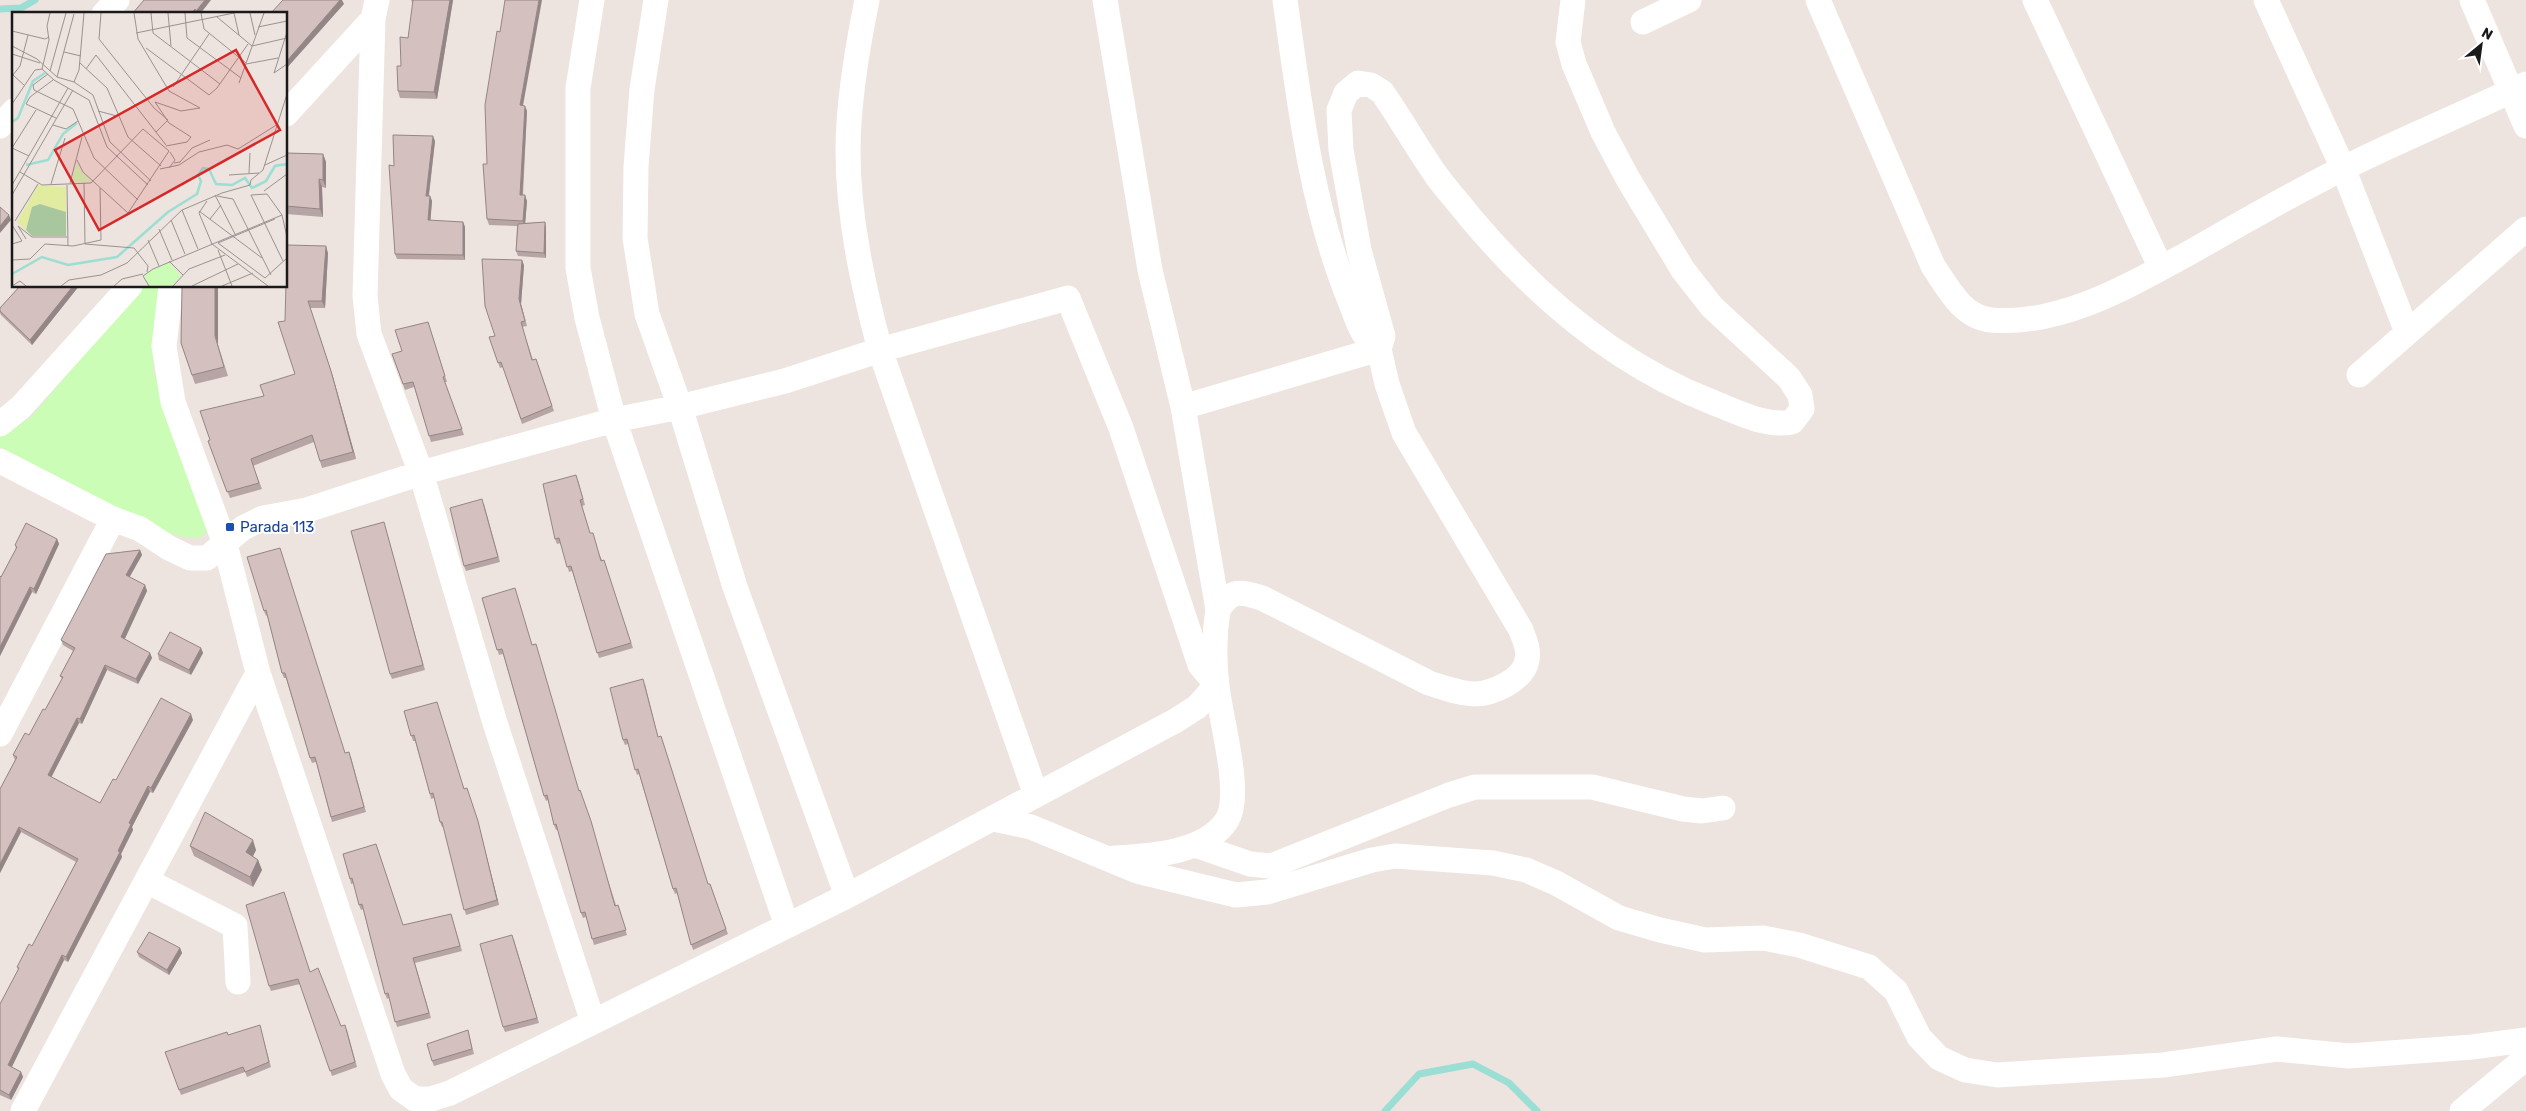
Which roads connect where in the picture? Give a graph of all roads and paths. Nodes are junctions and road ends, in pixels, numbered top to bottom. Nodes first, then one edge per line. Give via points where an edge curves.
1 (117, 0) edge
2 (592, 0) edge
3 (656, 0) edge
4 (1105, 0) edge
5 (1285, 0) edge
6 (1574, 0) edge
7 (1689, 0) edge
8 (1818, 0) edge
9 (2036, 0) edge
10 (2266, 0) edge
11 (2472, 0) edge
12 (866, 1) edge
13 (375, 9) edge
14 (106, 12) edge
15 (1643, 22) dead end
16 (2518, 88) edge
17 (288, 112) edge
18 (12, 113) edge
19 (0, 126) edge
20 (2526, 126) edge
21 (2343, 168) junction
22 (2526, 229) edge
23 (2161, 268) junction
24 (128, 288) edge
25 (171, 288) edge
26 (2407, 332) junction
27 (1379, 349) junction
28 (880, 350) junction
29 (2359, 375) dead end
30 (680, 407) junction
31 (1183, 407) junction
32 (614, 420) junction
33 (0, 424) edge
34 (0, 461) edge
35 (421, 473) junction
36 (113, 519) junction
37 (224, 544) junction
38 (1218, 610) junction
39 (258, 673) junction
40 (1217, 685) junction
41 (0, 734) edge
42 (1036, 795) junction
43 (1723, 808) dead end
44 (994, 819) junction
45 (1195, 845) junction
46 (1110, 858) junction
47 (146, 881) junction
48 (847, 896) junction
49 (787, 926) junction
50 (238, 982) dead end
51 (593, 1022) junction
52 (2526, 1040) edge
53 (2526, 1058) edge
54 (23, 1111) edge
55 (2462, 1111) edge

1 - 14 street
2 - 32 street via 578,88 578,268 587,318
3 - 30 street via 642,89 635,238 647,314
4 - 31 street via 1150,270
5 - 27 street via 1297,94 1330,246 1367,341
6 - 27 street via 1568,42 1574,64 1603,132 1628,179 1683,270 1738,334 1789,378 1800,395 1802,409 1792,422 1779,424 1749,416 1683,391 1641,368 1581,328 1486,236 1436,176 1382,92 1371,84 1358,83 1346,93 1339,110 1341,150 1358,250 1383,336
7 - 15 street
8 - 23 street via 1933,266 1956,299 1972,315 1991,320 2050,315 2101,298
9 - 23 street
10 - 21 street
11 - 16 street
12 - 28 street via 850,108 848,152 863,287
13 - 17 street
13 - 35 street via 366,316 369,334
16 - 20 street
16 - 21 street
18 - 19 street
21 - 23 street
21 - 26 street
22 - 26 street
24 - 33 street via 21,407
25 - 37 street via 164,346 173,402
26 - 29 street
27 - 31 street
27 - 38 street via 1404,433 1521,630 1528,648 1527,663 1519,674 1500,688 1477,694 1454,691 1429,683 1262,598 1234,593 1226,597
28 - 30 street via 785,381
28 - 40 street via 1068,298 1121,428 1200,665
28 - 42 street
30 - 32 street
30 - 48 street via 735,587
31 - 38 street
32 - 35 street
32 - 49 street
34 - 36 street
35 - 37 street via 306,510 263,518 243,528
35 - 51 street via 495,723
36 - 37 street via 140,529 190,558 207,558
36 - 41 street
37 - 39 street
38 - 40 street via 1214,631
39 - 47 street
39 - 51 street via 400,1089 415,1100 450,1093
40 - 42 street via 1197,707 1176,721
40 - 45 street via 1232,807 1227,820
42 - 44 street
43 - 45 street via 1683,809 1592,787 1475,787 1271,866 1241,861
44 - 46 street via 1031,827
44 - 48 street
45 - 46 street via 1163,854
46 - 52 street via 1164,879 1236,895 1267,892 1395,856 1492,863 1526,870 1619,918 1660,930 1705,940 1764,938 1799,945 1869,967 1896,991 1919,1037 1939,1058 1965,1070 1997,1075 2163,1065 2278,1049 2348,1056
47 - 50 street via 234,926
47 - 54 street
48 - 49 street
49 - 51 street
53 - 55 street

